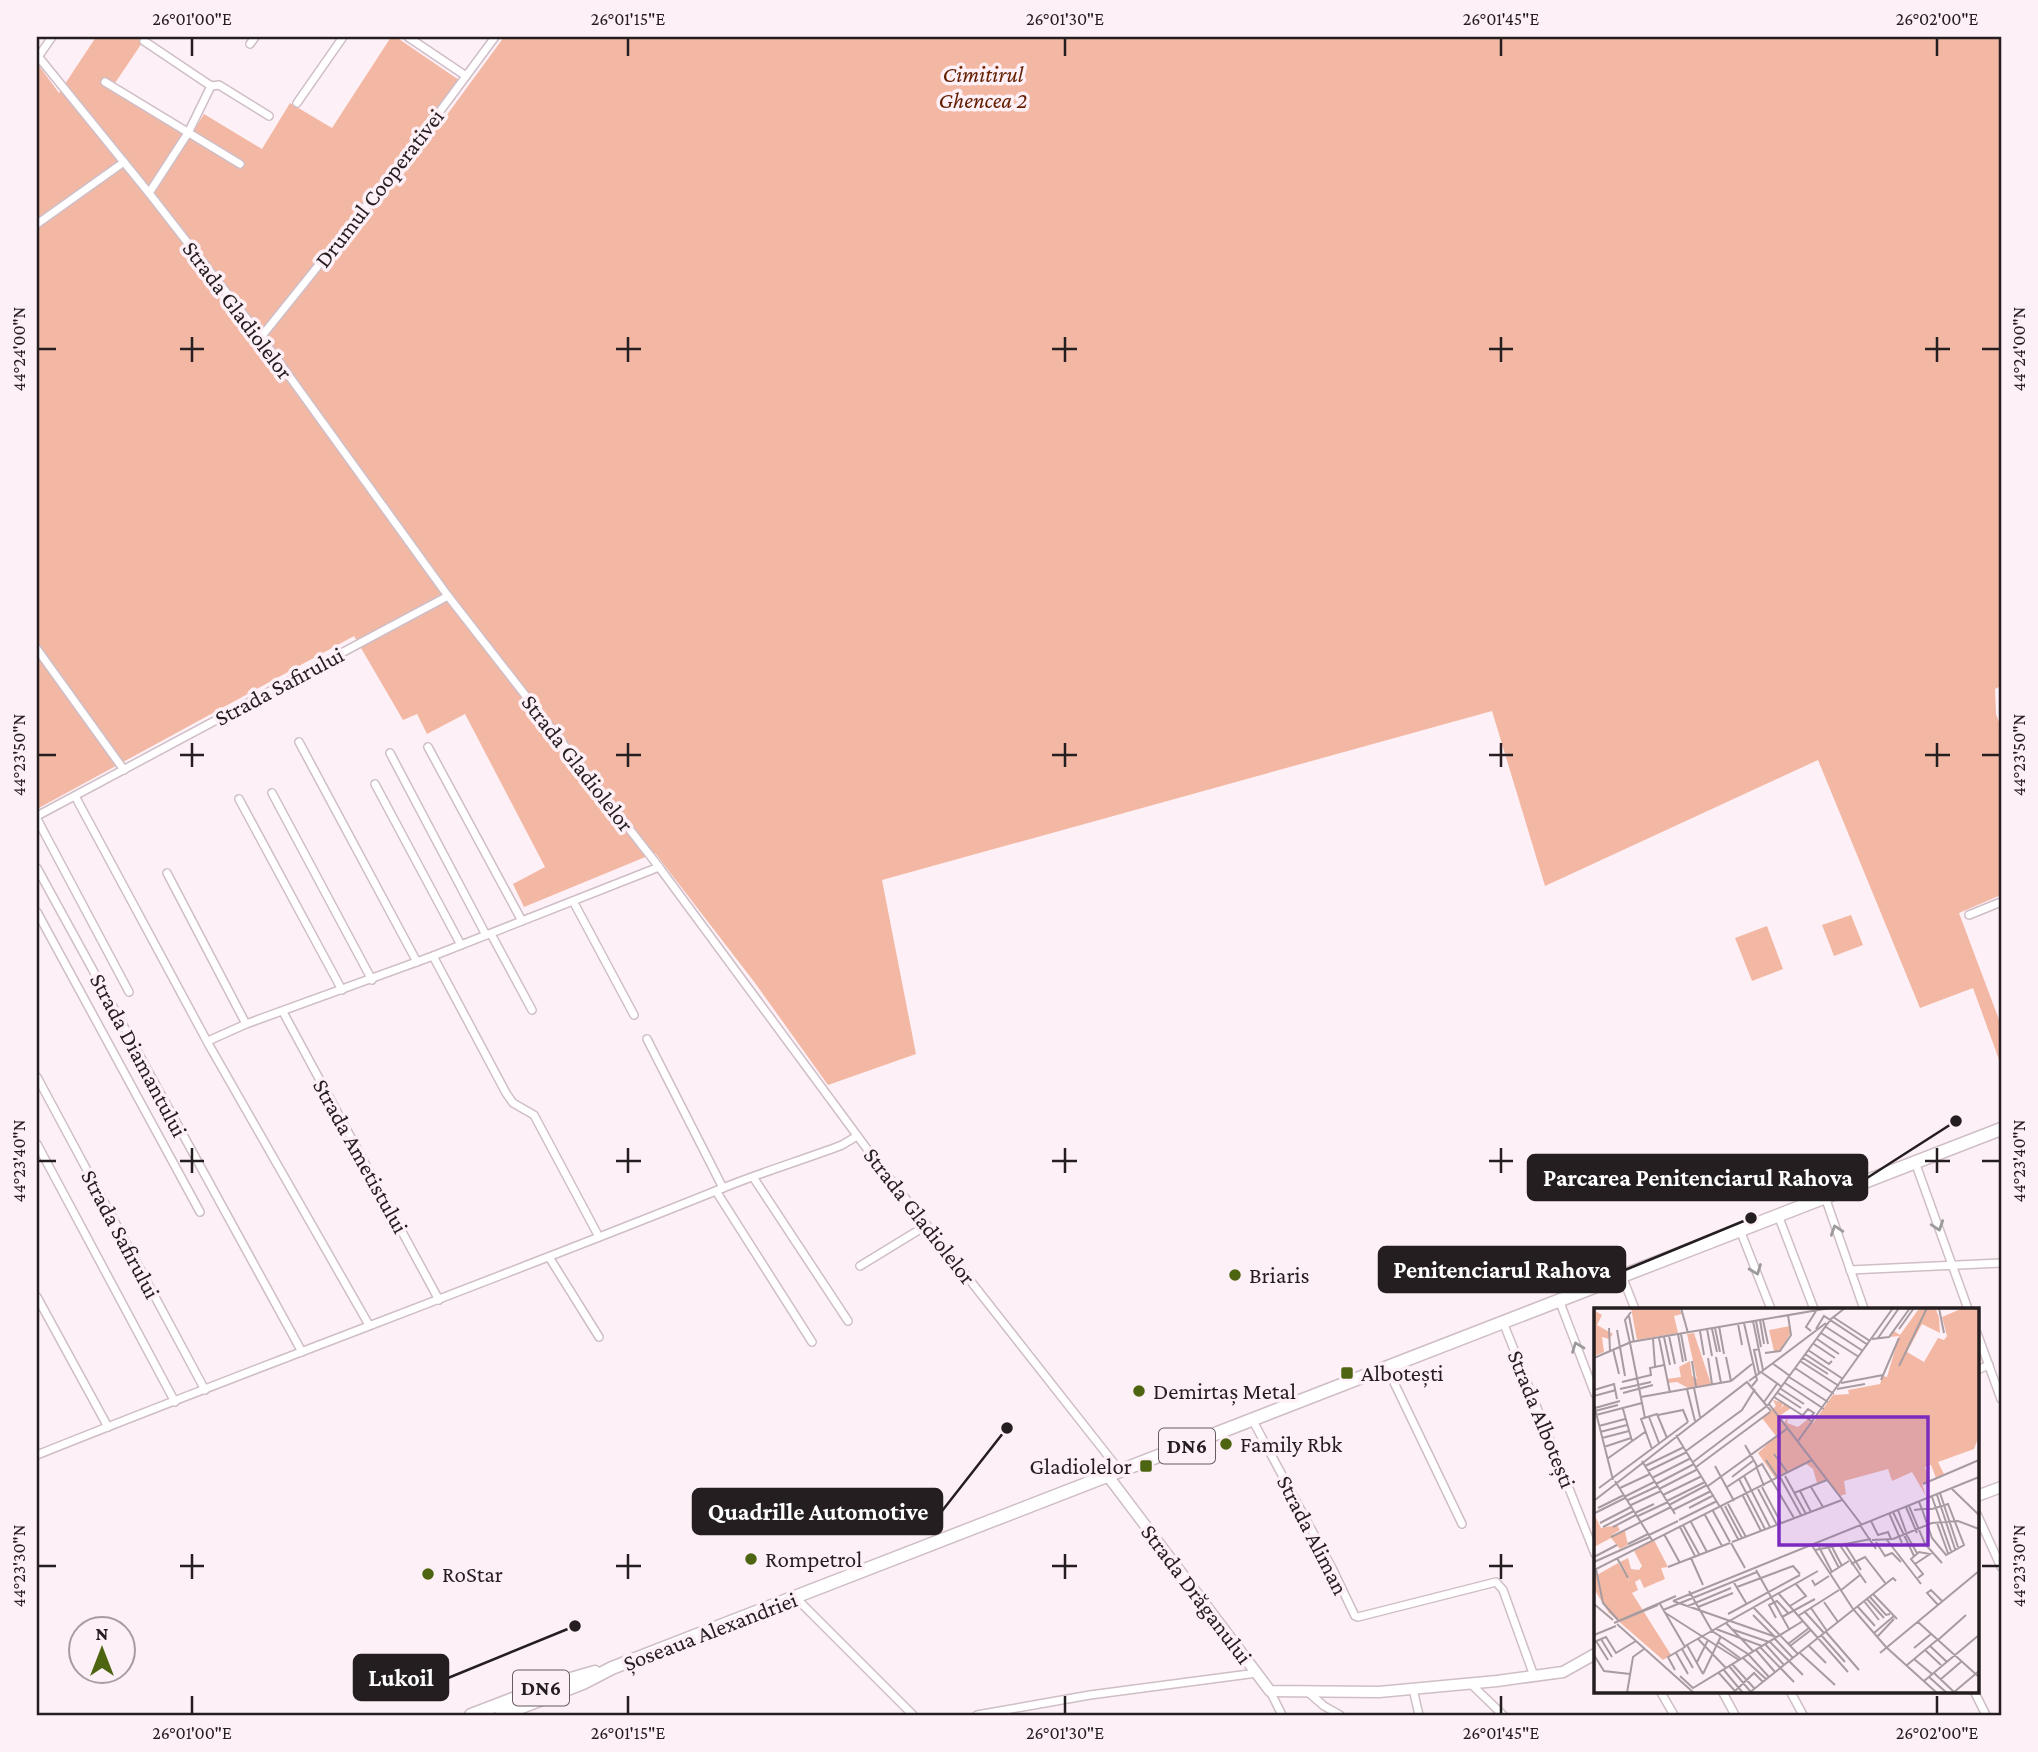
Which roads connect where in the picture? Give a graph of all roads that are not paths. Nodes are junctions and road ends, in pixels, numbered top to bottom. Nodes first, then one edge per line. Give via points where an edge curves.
1 (52, 37) edge
2 (255, 37) edge
3 (343, 37) edge
4 (495, 37) edge
5 (413, 38) edge
6 (144, 41) dead end
7 (250, 44) dead end
8 (38, 56) edge
9 (466, 76) junction
10 (105, 82) dead end
11 (211, 86) junction
12 (297, 103) dead end
13 (269, 116) dead end
14 (188, 133) junction
15 (124, 162) junction
16 (240, 163) dead end
17 (149, 193) junction
18 (37, 224) edge
19 (261, 337) junction
20 (448, 596) junction
21 (37, 649) edge
22 (299, 742) dead end
23 (428, 747) dead end
24 (390, 753) dead end
25 (124, 770) junction
26 (374, 784) dead end
27 (272, 793) dead end
28 (75, 796) junction
29 (240, 799) dead end
30 (37, 818) edge
31 (659, 867) junction
32 (37, 868) edge
33 (167, 873) dead end
34 (573, 901) junction
35 (2001, 902) edge
36 (37, 912) edge
37 (1969, 915) dead end
38 (522, 921) junction
39 (488, 934) junction
40 (461, 945) junction
41 (433, 956) junction
42 (417, 962) junction
43 (372, 979) junction
44 (342, 990) junction
45 (129, 992) dead end
46 (532, 1010) dead end
47 (282, 1012) junction
48 (634, 1015) dead end
49 (246, 1024) junction
50 (647, 1039) dead end
51 (208, 1041) junction
52 (37, 1077) edge
53 (2001, 1129) edge
54 (858, 1136) junction
55 (37, 1144) edge
56 (1915, 1162) junction
57 (753, 1177) junction
58 (720, 1189) junction
59 (1825, 1197) junction
60 (200, 1212) dead end
61 (1778, 1215) junction
62 (927, 1225) junction
63 (1740, 1230) junction
64 (599, 1237) junction
65 (549, 1257) junction
66 (2001, 1263) edge
67 (860, 1266) dead end
68 (1952, 1266) junction
69 (1850, 1270) junction
70 (1622, 1276) junction
71 (37, 1297) edge
72 (439, 1300) junction
73 (1559, 1300) junction
74 (1635, 1308) edge
75 (1771, 1308) edge
76 (1814, 1308) edge
77 (1864, 1308) edge
78 (1968, 1308) edge
79 (848, 1321) dead end
80 (1503, 1322) junction
81 (369, 1325) junction
82 (599, 1337) dead end
83 (812, 1342) dead end
84 (1980, 1351) edge
85 (302, 1352) junction
86 (1989, 1365) junction
87 (1387, 1368) junction
88 (1979, 1369) edge
89 (205, 1390) junction
90 (1594, 1391) edge
91 (2001, 1399) edge
92 (175, 1402) junction
93 (1253, 1421) junction
94 (108, 1427) junction
95 (37, 1455) edge
96 (1115, 1474) junction
97 (2001, 1487) edge
98 (1979, 1495) edge
99 (1979, 1518) edge
100 (1462, 1524) dead end
101 (1594, 1551) edge
102 (2001, 1567) edge
103 (796, 1598) junction
104 (1594, 1655) edge
105 (612, 1668) junction
106 (1256, 1673) junction
107 (1534, 1676) junction
108 (1471, 1684) junction
109 (1413, 1689) junction
110 (1270, 1691) junction
111 (1661, 1692) edge
112 (1723, 1692) edge
113 (1791, 1692) edge
114 (1974, 1692) edge
115 (1309, 1693) junction
116 (471, 1715) edge
117 (501, 1715) edge
118 (913, 1715) edge
119 (977, 1715) edge
120 (1282, 1715) edge
121 (1340, 1715) edge
122 (1419, 1715) edge
123 (1503, 1715) edge
124 (1674, 1715) edge
125 (1735, 1715) edge
126 (1804, 1715) edge
127 (1986, 1715) edge

1 - 8 street
2 - 7 street
3 - 12 street
4 - 9 street, Drumul Cooperativei
5 - 9 street
6 - 11 street
8 - 15 street, Strada Gladiolelor
9 - 19 street, Drumul Cooperativei
10 - 14 street
11 - 13 street via 219,85
11 - 14 street
14 - 16 street
14 - 17 street
15 - 17 street, Strada Gladiolelor
15 - 18 street
17 - 19 street, Strada Gladiolelor
19 - 20 street, Strada Gladiolelor
20 - 25 street, Strada Safirului
20 - 31 street, Strada Gladiolelor
21 - 25 street
22 - 42 street
23 - 38 street
24 - 39 street
25 - 28 street, Strada Safirului
26 - 40 street
27 - 43 street
28 - 30 street, Strada Safirului
28 - 51 street
29 - 44 street
30 - 45 street
31 - 34 street
31 - 54 street, Strada Gladiolelor
32 - 85 street, Strada Diamantului
33 - 49 street
34 - 38 street
34 - 48 street
35 - 37 street
36 - 60 street
38 - 39 street
39 - 40 street
39 - 46 street
40 - 41 street
41 - 42 street
41 - 64 street via 506,1093 513,1103 534,1115
42 - 43 street
43 - 44 street
44 - 47 street
47 - 49 street
47 - 72 street, Strada Ametistului
49 - 51 street
50 - 58 street
51 - 81 street
52 - 89 street, Strada Safirului
53 - 56 main road, DN6
54 - 57 street
54 - 62 street, Strada Gladiolelor
55 - 92 street
56 - 59 main road, DN6
56 -> 68 street
57 - 58 street
57 - 79 street
58 - 64 street
58 - 83 street
59 - 61 main road, DN6
69 -> 59 street
61 - 63 main road, DN6
61 - 76 street
62 - 67 street
62 - 96 street, Strada Gladiolelor
63 - 70 main road, DN6
63 -> 75 street
64 - 65 street
65 - 72 street
65 - 82 street
66 - 68 street
68 - 69 street
68 - 78 street
69 - 77 street
70 - 73 main road, DN6
70 - 74 street
71 - 94 street
72 - 81 street
73 - 80 main road, DN6
90 -> 73 street
80 - 87 main road, DN6
80 - 101 street, Strada Albotești
81 - 85 street
84 - 86 street
85 - 89 street
86 - 88 street
86 - 91 street
87 - 93 main road, DN6
87 - 100 street
89 - 92 street
92 - 94 street
93 - 96 main road, DN6
93 - 107 street, Strada Aliman via 1354,1616 1496,1582
94 - 95 street
96 - 103 main road, Șoseaua Alexandriei / DN6
96 - 106 street, Strada Drăganului
97 - 98 street
99 - 102 street
103 - 105 main road, Șoseaua Alexandriei / DN6
103 - 118 street
104 - 107 street via 1563,1672
105 - 116 main road, Șoseaua Alexandriei / DN6 via 579,1675
105 - 117 main road, Șoseaua Alexandriei / DN6
106 - 110 street, Strada Drăganului
106 - 119 street
107 - 108 street
108 - 109 street
108 - 123 street
109 - 115 street
109 - 122 street
110 - 115 street
110 - 120 street, Strada Drăganului
111 - 124 street
112 - 125 street
113 - 126 street
114 - 127 street
115 - 121 street

